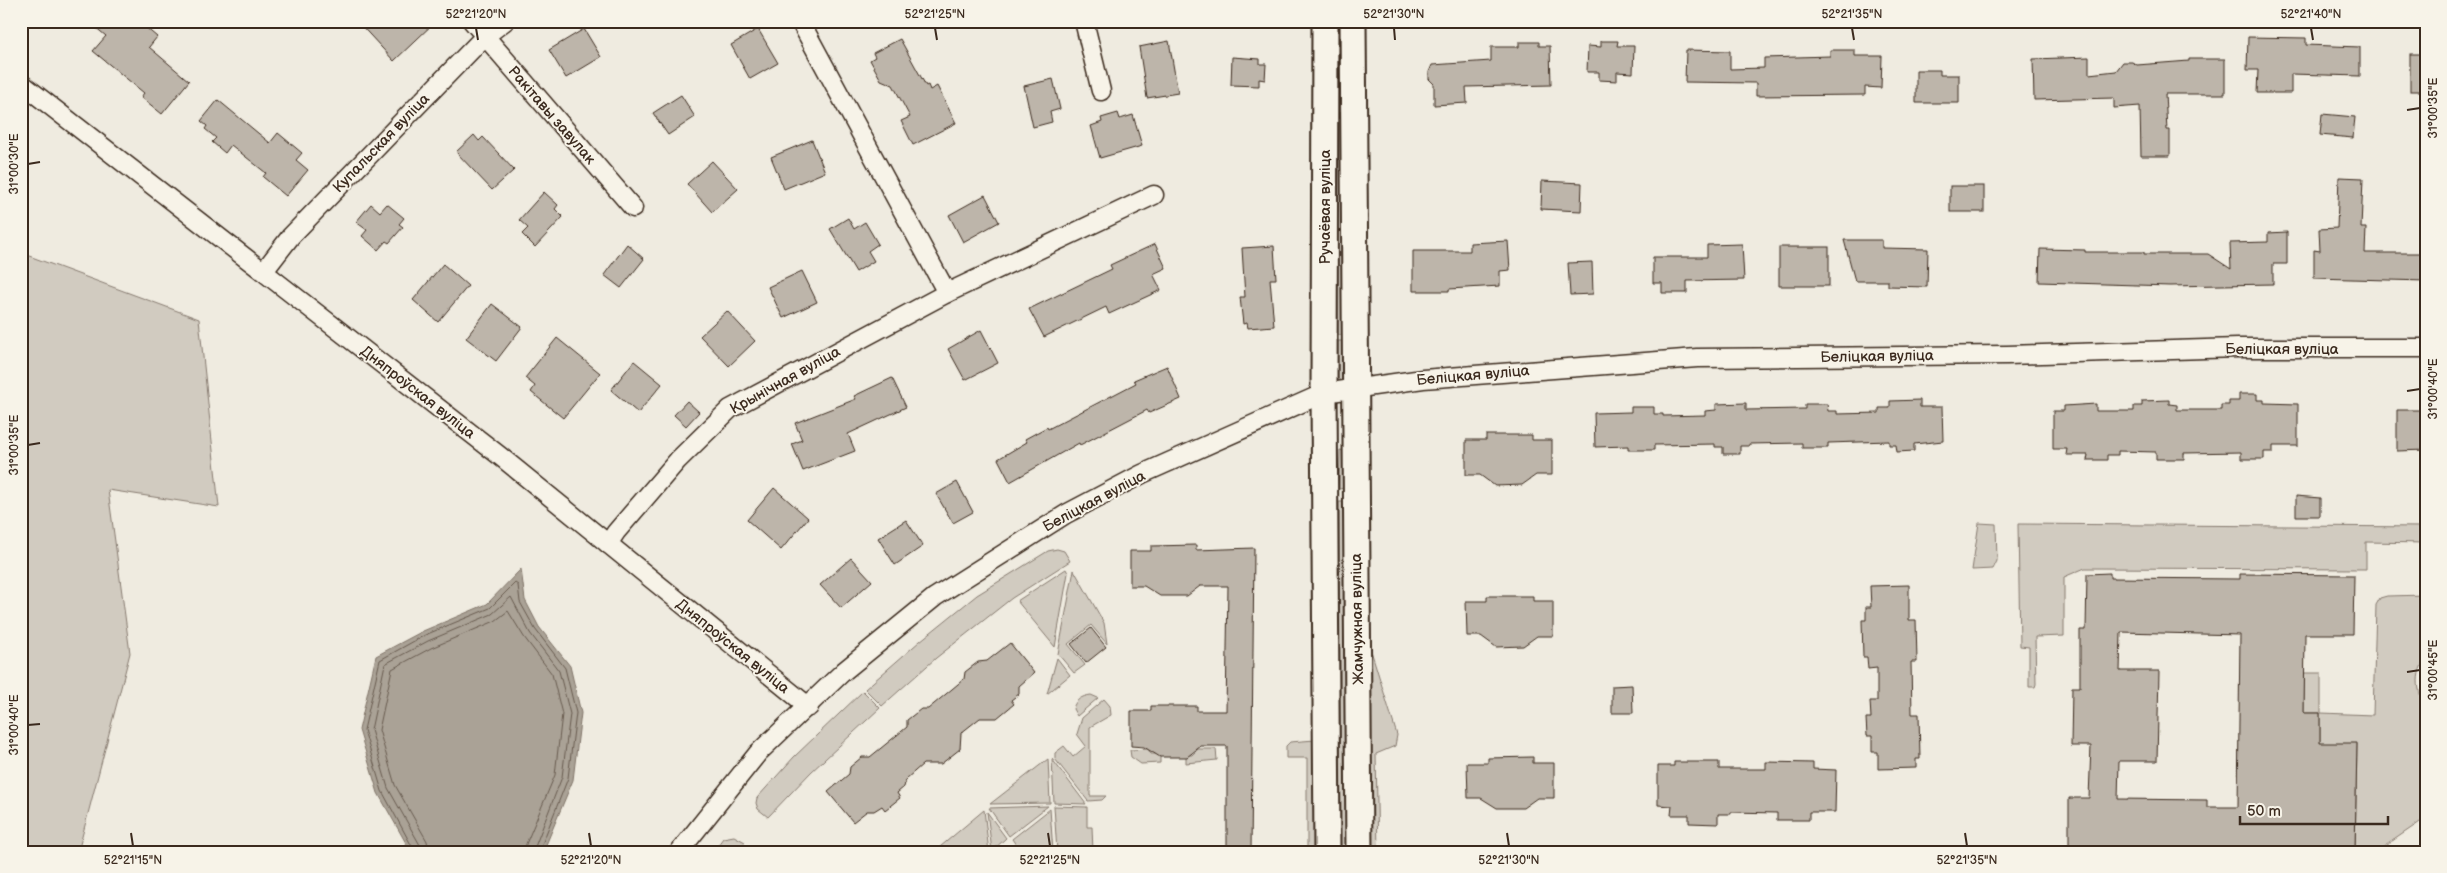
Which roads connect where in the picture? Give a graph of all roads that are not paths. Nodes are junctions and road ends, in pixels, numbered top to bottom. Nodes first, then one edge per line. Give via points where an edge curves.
1 (472, 21) edge
2 (505, 21) edge
3 (800, 21) edge
4 (1084, 21) edge
5 (1325, 21) edge
6 (1353, 21) edge
7 (484, 37) junction
8 (21, 83) edge
9 (1101, 91) dead end
10 (1154, 195) dead end
11 (633, 208) dead end
12 (264, 271) junction
13 (947, 293) junction
14 (2426, 348) edge
15 (1356, 387) junction
16 (1324, 393) junction
17 (608, 544) junction
18 (809, 707) junction
19 (679, 852) edge
20 (1327, 852) edge
21 (1358, 852) edge

1 - 7 street, Ракітавы завулак
2 - 7 street, Купальская вуліца
3 - 13 street
4 - 9 street
5 - 16 main road, Ручаёвая вуліца
6 - 15 main road, Ручаёвая вуліца
7 - 11 street, Ракітавы завулак
7 - 12 street, Купальская вуліца via 291,236
8 - 12 street, Дняпроўская вуліца
10 - 13 street, Крынічная вуліца
12 - 17 street, Дняпроўская вуліца
13 - 17 street, Крынічная вуліца via 730,409 678,460
14 - 15 street, Беліцкая вуліца via 2238,348 2007,355 1696,358
15 - 16 street, Беліцкая вуліца
15 - 21 main road, Жамчужная вуліца
16 - 18 street, Беліцкая вуліца via 1142,474 1066,514 935,597 844,671
16 - 20 main road, Жамчужная вуліца
17 - 18 street, Дняпроўская вуліца
18 - 19 street, Беліцкая вуліца via 758,753

